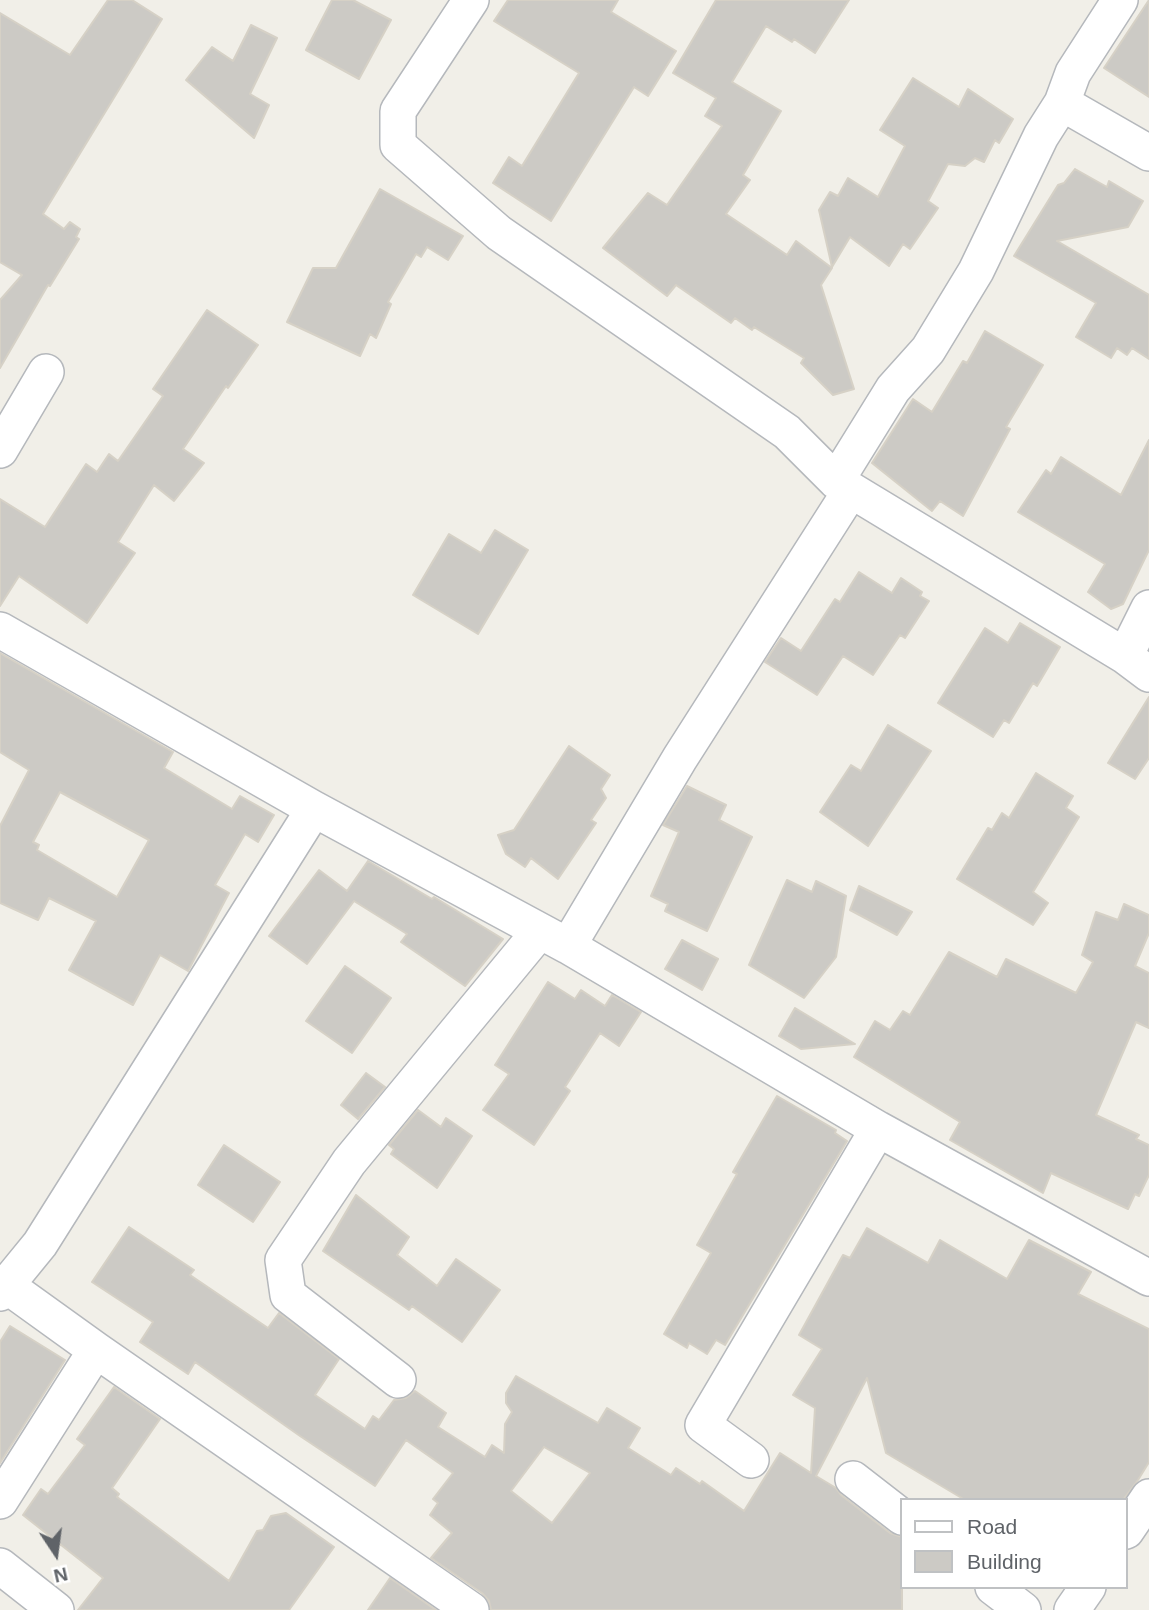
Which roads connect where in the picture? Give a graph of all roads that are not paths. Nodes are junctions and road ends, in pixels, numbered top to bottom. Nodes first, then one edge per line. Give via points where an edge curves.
1 (471, 0) edge
2 (1120, 0) edge
3 (1062, 103) junction
4 (1149, 153) edge
5 (46, 372) dead end
6 (0, 449) edge
7 (844, 485) junction
8 (1149, 608) edge
9 (0, 630) edge
10 (1137, 665) edge
11 (314, 809) junction
12 (554, 939) junction
13 (878, 1129) junction
14 (1149, 1278) edge
15 (3, 1289) edge
16 (96, 1350) junction
17 (398, 1380) dead end
18 (751, 1460) dead end
19 (853, 1479) dead end
20 (1149, 1497) edge
21 (0, 1501) edge
22 (900, 1515) edge
23 (1128, 1528) edge
24 (0, 1566) edge
25 (996, 1589) edge
26 (1087, 1589) edge
27 (56, 1610) edge
28 (471, 1610) edge
29 (1023, 1610) edge
30 (1072, 1610) edge

1 - 7 street via 398,111 398,145 499,233 787,432
2 - 3 street via 1073,73
3 - 4 street
3 - 7 street via 1041,136 976,271 928,351 893,389
5 - 6 street
7 - 10 street
7 - 12 street via 680,758
8 - 10 street
9 - 11 street
11 - 12 street
11 - 15 street via 40,1244
12 - 13 street
12 - 17 street via 349,1162 283,1260 288,1295
13 - 14 street
13 - 18 street via 703,1425
15 - 16 street
16 - 21 street
16 - 28 street
19 - 22 street
20 - 23 street
24 - 27 street
25 - 29 street
26 - 30 street

